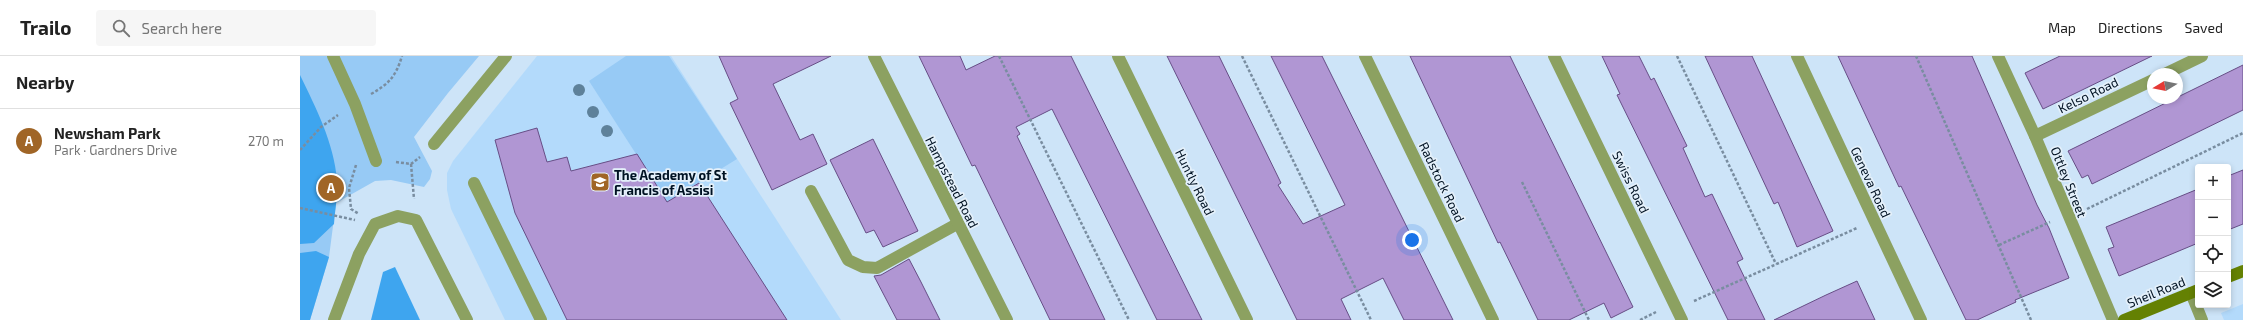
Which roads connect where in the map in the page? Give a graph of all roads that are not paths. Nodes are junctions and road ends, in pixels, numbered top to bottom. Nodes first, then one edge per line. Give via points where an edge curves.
1 (333, 56) edge
2 (506, 56) edge
3 (874, 56) edge
4 (1118, 56) edge
5 (1365, 56) edge
6 (1554, 56) edge
7 (1797, 56) edge
8 (1998, 56) edge
9 (2202, 56) edge
10 (2177, 68) edge
11 (2147, 83) edge
12 (2035, 136) junction
13 (434, 144) road end
14 (376, 161) road end
15 (474, 183) dead end
16 (811, 191) dead end
17 (957, 224) junction
18 (2243, 270) edge
19 (2231, 276) edge
20 (2194, 292) edge
21 (334, 320) edge
22 (467, 320) edge
23 (541, 320) edge
24 (1007, 320) edge
25 (1247, 320) edge
26 (1494, 320) edge
27 (1682, 320) edge
28 (1921, 320) edge
29 (2113, 320) edge
30 (2124, 320) edge
31 (2202, 320) edge

1 - 14 street
2 - 13 street
3 - 17 street, Hampstead Road
4 - 25 street, Huntly Road
5 - 26 street, Radstock Road
6 - 27 street, Swiss Road
7 - 28 street, Geneva Road
8 - 12 street, Ottley Street
9 - 10 street
11 - 12 street, Kelso Road
12 - 29 street, Ottley Street
15 - 23 street
16 - 17 street via 848,260 863,267 877,268
17 - 24 street, Hampstead Road
18 - 19 main road
20 - 30 main road, Sheil Road
20 - 31 street
21 - 22 street via 359,254 375,224 398,216 416,220

